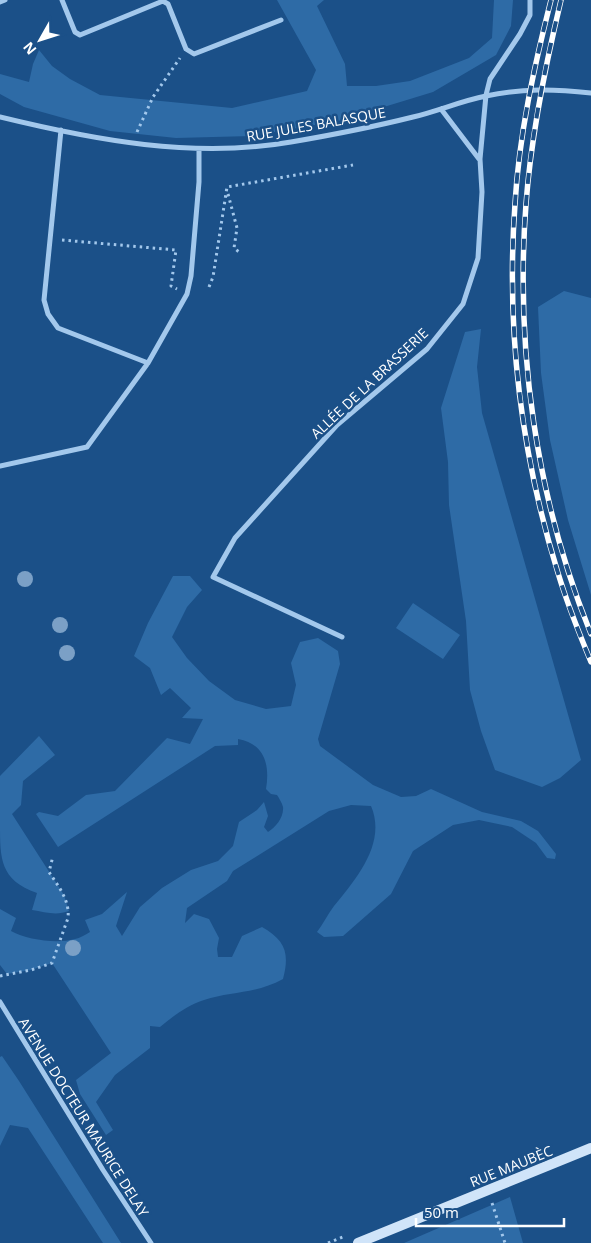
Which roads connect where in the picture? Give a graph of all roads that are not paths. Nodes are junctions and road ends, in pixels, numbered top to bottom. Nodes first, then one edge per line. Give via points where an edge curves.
1 (5, 0) edge
2 (62, 0) edge
3 (530, 0) edge
4 (0, 2) edge
5 (281, 20) dead end
6 (591, 93) edge
7 (486, 96) junction
8 (441, 109) junction
9 (0, 117) edge
10 (61, 130) junction
11 (199, 150) junction
12 (480, 159) junction
13 (148, 363) junction
14 (0, 466) edge
15 (342, 637) dead end
16 (0, 1002) edge
17 (591, 1148) edge
18 (150, 1243) edge
19 (358, 1243) edge

1 - 4 street
2 - 5 street via 75,32 80,35 163,1 168,4 186,49 194,54
3 - 7 street, ALLÉE DE LA BRASSERIE via 530,15 490,79
6 - 7 street, RUE JULES BALASQUE via 555,89
7 - 8 street, RUE JULES BALASQUE
7 - 12 street, ALLÉE DE LA BRASSERIE
8 - 11 street, RUE JULES BALASQUE via 289,142 241,149
8 - 12 street
9 - 10 street, RUE JULES BALASQUE
10 - 11 street, RUE JULES BALASQUE via 107,140
10 - 13 street via 44,300 48,314 58,328
11 - 13 street via 199,182 187,294
12 - 15 street, ALLÉE DE LA BRASSERIE via 482,192 478,258 463,304 427,349 337,425 235,538 213,577
13 - 14 street via 87,447
16 - 18 street, AVENUE DOCTEUR MAURICE DELAY
17 - 19 main road, RUE MAUBÈC

